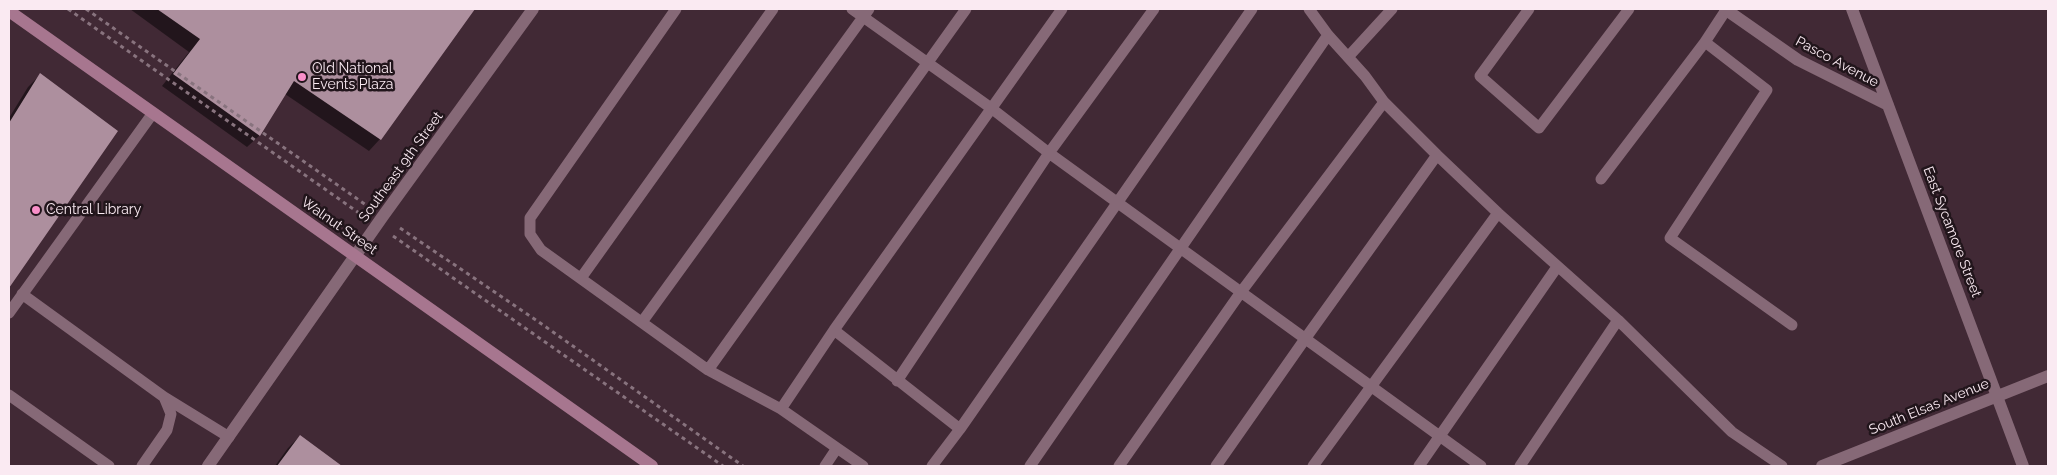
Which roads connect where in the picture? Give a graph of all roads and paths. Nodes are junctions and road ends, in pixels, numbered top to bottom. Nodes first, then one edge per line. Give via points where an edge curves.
1 (86, 9) edge
2 (533, 9) edge
3 (676, 9) edge
4 (773, 9) edge
5 (852, 9) edge
6 (966, 9) edge
7 (1062, 9) edge
8 (1154, 9) edge
9 (1252, 9) edge
10 (1309, 9) edge
11 (1392, 9) edge
12 (1529, 9) edge
13 (1629, 9) edge
14 (1725, 9) edge
15 (1852, 9) edge
16 (9, 11) edge
17 (866, 13) edge
18 (1328, 35) junction
19 (1705, 42) junction
20 (1348, 57) junction
21 (927, 63) junction
22 (1384, 102) junction
23 (1888, 105) junction
24 (991, 108) junction
25 (152, 113) junction
26 (1049, 153) junction
27 (1437, 155) junction
28 (1601, 180) dead end
29 (1117, 202) junction
30 (1498, 213) junction
31 (383, 216) junction
32 (1180, 248) junction
33 (356, 257) junction
34 (1557, 266) junction
35 (580, 278) junction
36 (1240, 292) junction
37 (22, 294) junction
38 (9, 313) edge
39 (1618, 320) junction
40 (642, 322) junction
41 (1792, 325) dead end
42 (834, 330) junction
43 (1305, 339) junction
44 (708, 370) junction
45 (2048, 376) edge
46 (897, 381) junction
47 (1370, 387) junction
48 (9, 395) edge
49 (1997, 396) junction
50 (164, 397) junction
51 (782, 409) junction
52 (960, 429) junction
53 (1439, 436) junction
54 (229, 437) junction
55 (837, 448) junction
56 (110, 466) edge
57 (142, 466) edge
58 (208, 466) edge
59 (652, 466) edge
60 (743, 466) edge
61 (825, 466) edge
62 (863, 466) edge
63 (932, 466) edge
64 (1030, 466) edge
65 (1119, 466) edge
66 (1216, 466) edge
67 (1313, 466) edge
68 (1419, 466) edge
69 (1481, 466) edge
70 (1520, 466) edge
71 (1782, 466) edge
72 (1822, 466) edge
73 (2023, 466) edge

1 - 31 path
2 - 31 street, Southeast 9th Street
3 - 35 lane via 530,218 530,234 541,250
4 - 35 lane
5 - 17 lane
6 - 21 lane
7 - 24 lane
8 - 26 lane
9 - 29 lane
10 - 18 lane
11 - 20 lane
12 - 13 lane via 1480,76 1539,128
14 - 19 lane
14 - 23 street, Pasco Avenue via 1798,60
15 - 23 street, East Sycamore Street
16 - 25 main road, Walnut Street
17 - 21 lane
17 - 40 lane
18 - 20 lane
18 - 32 lane
19 - 28 lane
19 - 41 lane via 1767,90 1670,238
20 - 22 lane
21 - 24 lane
21 - 44 lane
22 - 27 lane
22 - 36 lane
23 - 49 street, East Sycamore Street
24 - 26 lane
24 - 42 lane
25 - 33 main road, Walnut Street
25 - 37 lane
26 - 29 lane
26 - 46 lane
27 - 30 lane
27 - 43 lane
29 - 32 lane
29 - 52 lane
30 - 34 lane
30 - 47 lane
31 - 33 street, Southeast 9th Street
31 - 60 path
32 - 36 lane
32 - 64 lane
33 - 54 street, Southeast 9th Street
33 - 59 main road, Walnut Street
34 - 39 lane
34 - 53 lane
35 - 40 lane
36 - 43 lane
36 - 65 lane
37 - 38 lane
37 - 50 lane
39 - 70 lane
39 - 71 lane via 1732,432
40 - 44 lane
42 - 46 lane
42 - 51 lane
43 - 47 lane
43 - 66 lane
44 - 51 lane
45 - 49 street, South Elsas Avenue
46 - 52 lane
47 - 53 lane
47 - 67 lane
48 - 56 lane
49 - 72 street, South Elsas Avenue
49 - 73 street, East Sycamore Street
50 - 54 lane
50 - 57 lane via 171,414 167,430
51 - 55 lane
52 - 63 lane
53 - 68 lane
53 - 69 lane
54 - 58 street, Southeast 9th Street
55 - 61 lane
55 - 62 lane

